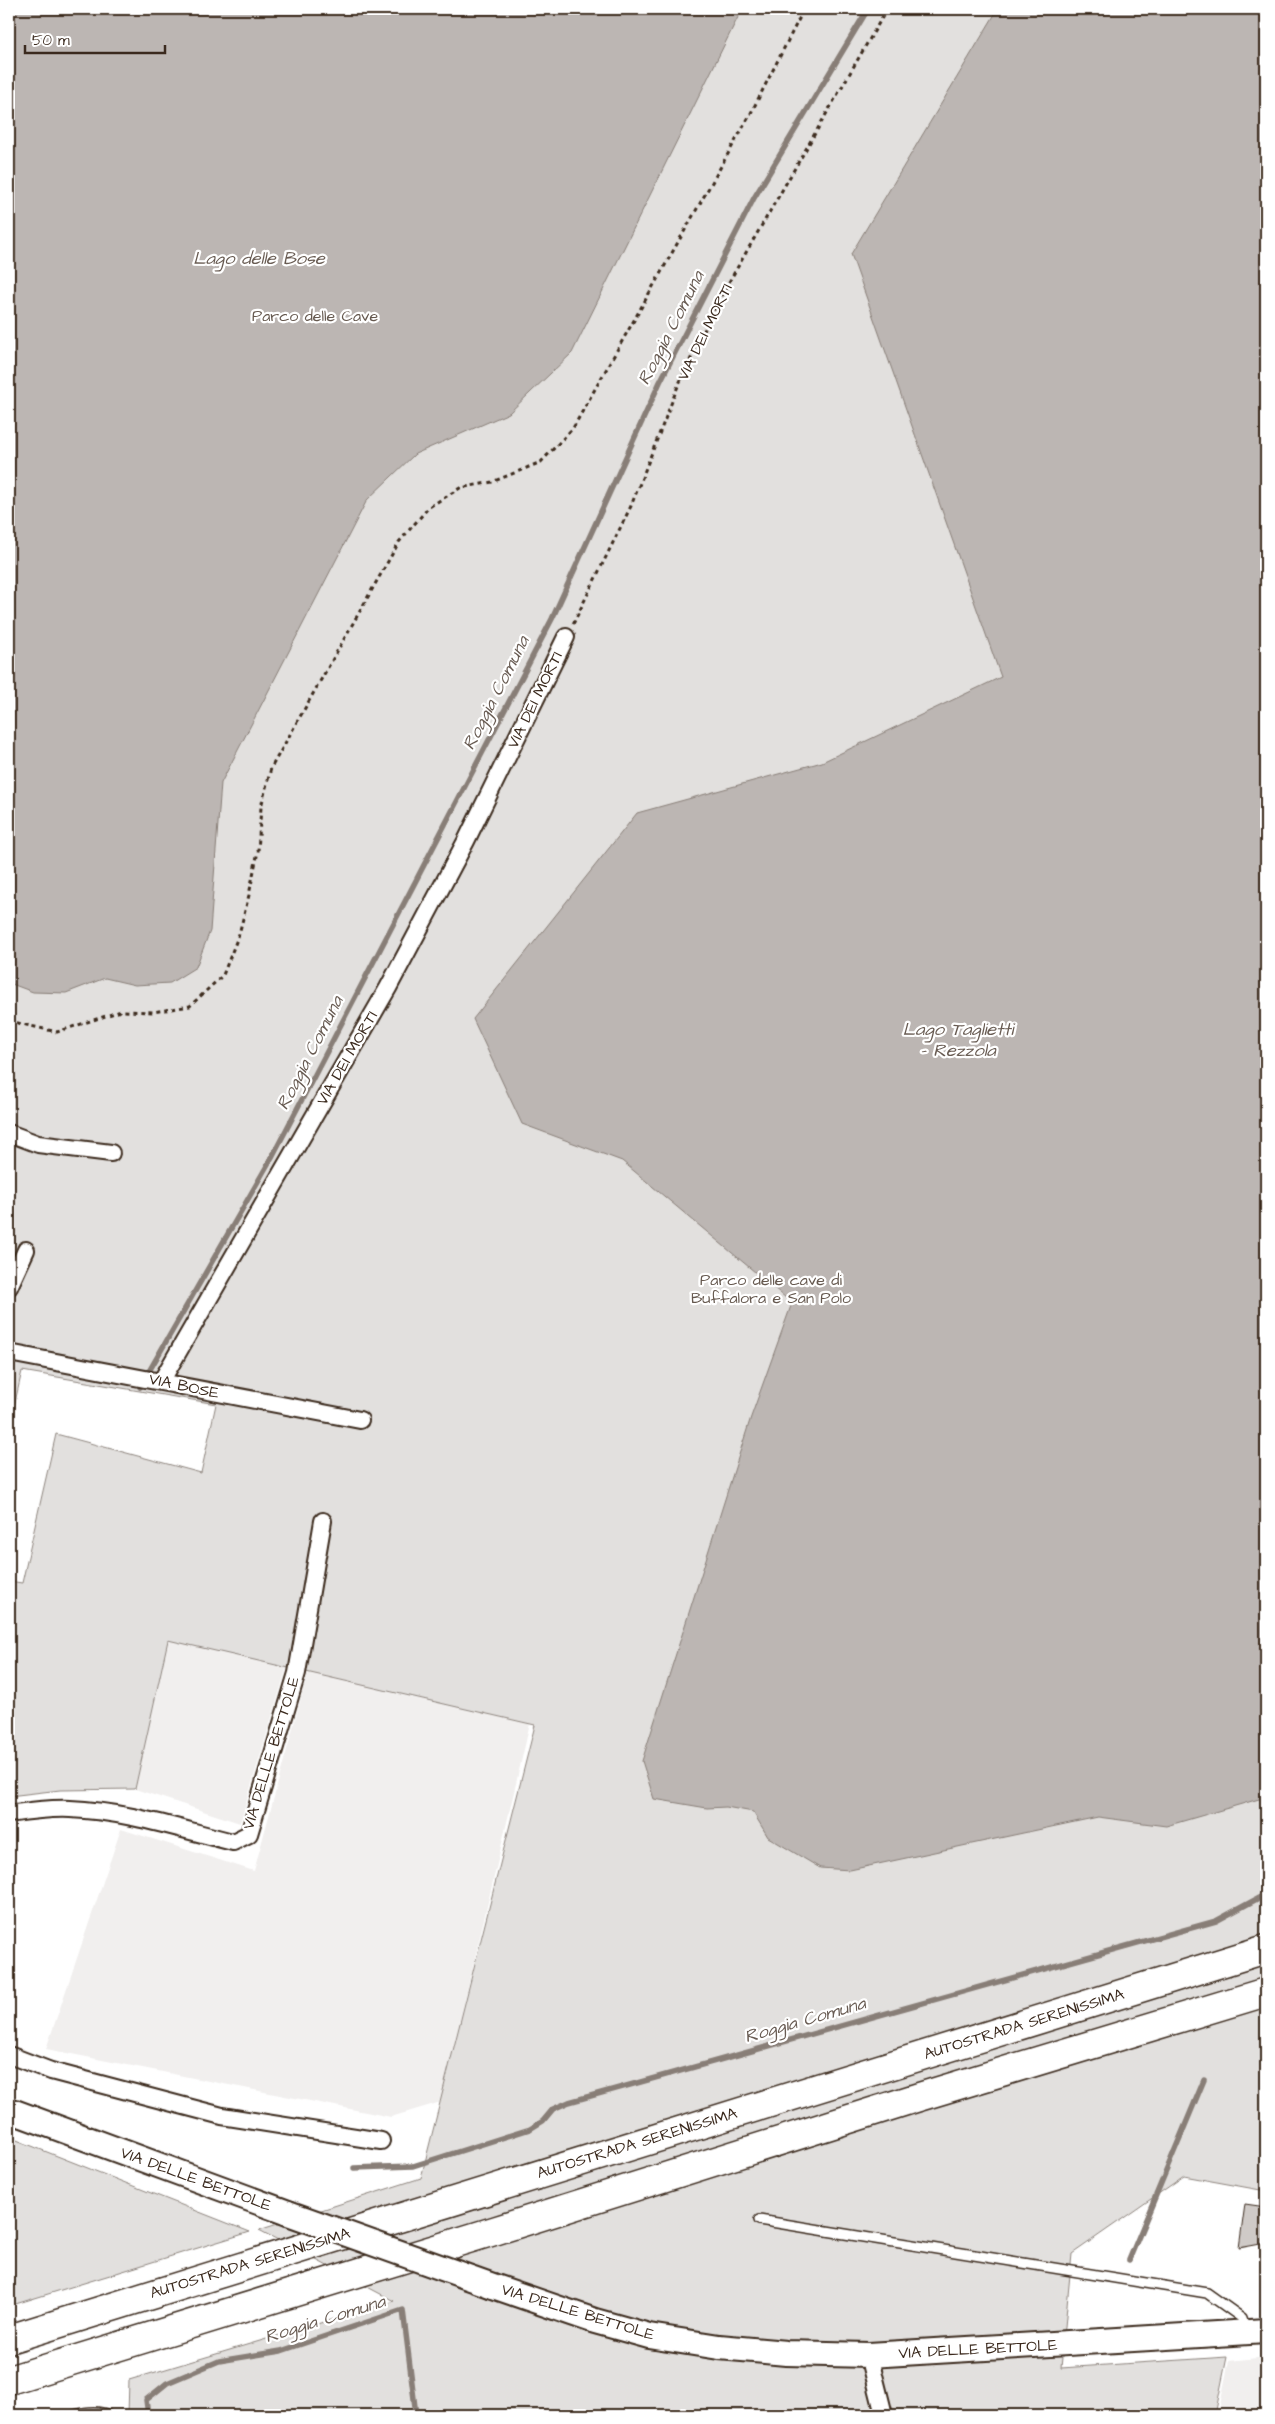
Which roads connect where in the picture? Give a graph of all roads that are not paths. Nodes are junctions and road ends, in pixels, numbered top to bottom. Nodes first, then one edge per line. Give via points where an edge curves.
1 (566, 637) road end
2 (9, 1133) edge
3 (111, 1153) dead end
4 (26, 1250) dead end
5 (9, 1286) edge
6 (9, 1353) edge
7 (162, 1380) junction
8 (360, 1420) dead end
9 (323, 1520) dead end
10 (9, 1814) edge
11 (1266, 1949) edge
12 (1266, 1992) edge
13 (9, 2055) edge
14 (9, 2110) edge
15 (382, 2141) dead end
16 (759, 2220) dead end
17 (1256, 2332) edge
18 (9, 2339) edge
19 (869, 2355) junction
20 (9, 2380) edge
21 (75, 2415) edge
22 (108, 2415) edge
23 (884, 2415) edge

1 - 7 street, VIA DEI MORTI via 466,840 388,988
2 - 3 street via 38,1144
4 - 5 street
6 - 7 street, VIA BOSE
7 - 8 street, VIA BOSE via 207,1392
9 - 10 street, VIA DELLE BETTOLE via 297,1672 249,1834 233,1842 115,1814 70,1809
11 - 18 highway, AUTOSTRADA SERENISSIMA
12 - 20 highway
13 - 15 street via 51,2071 222,2116
14 - 19 main road, VIA DELLE BETTOLE, bridge via 595,2321 649,2336 719,2347
16 - 17 lane via 1208,2294
17 - 19 main road, VIA DELLE BETTOLE
19 - 23 street
21 - 22 lane via 102,2412

